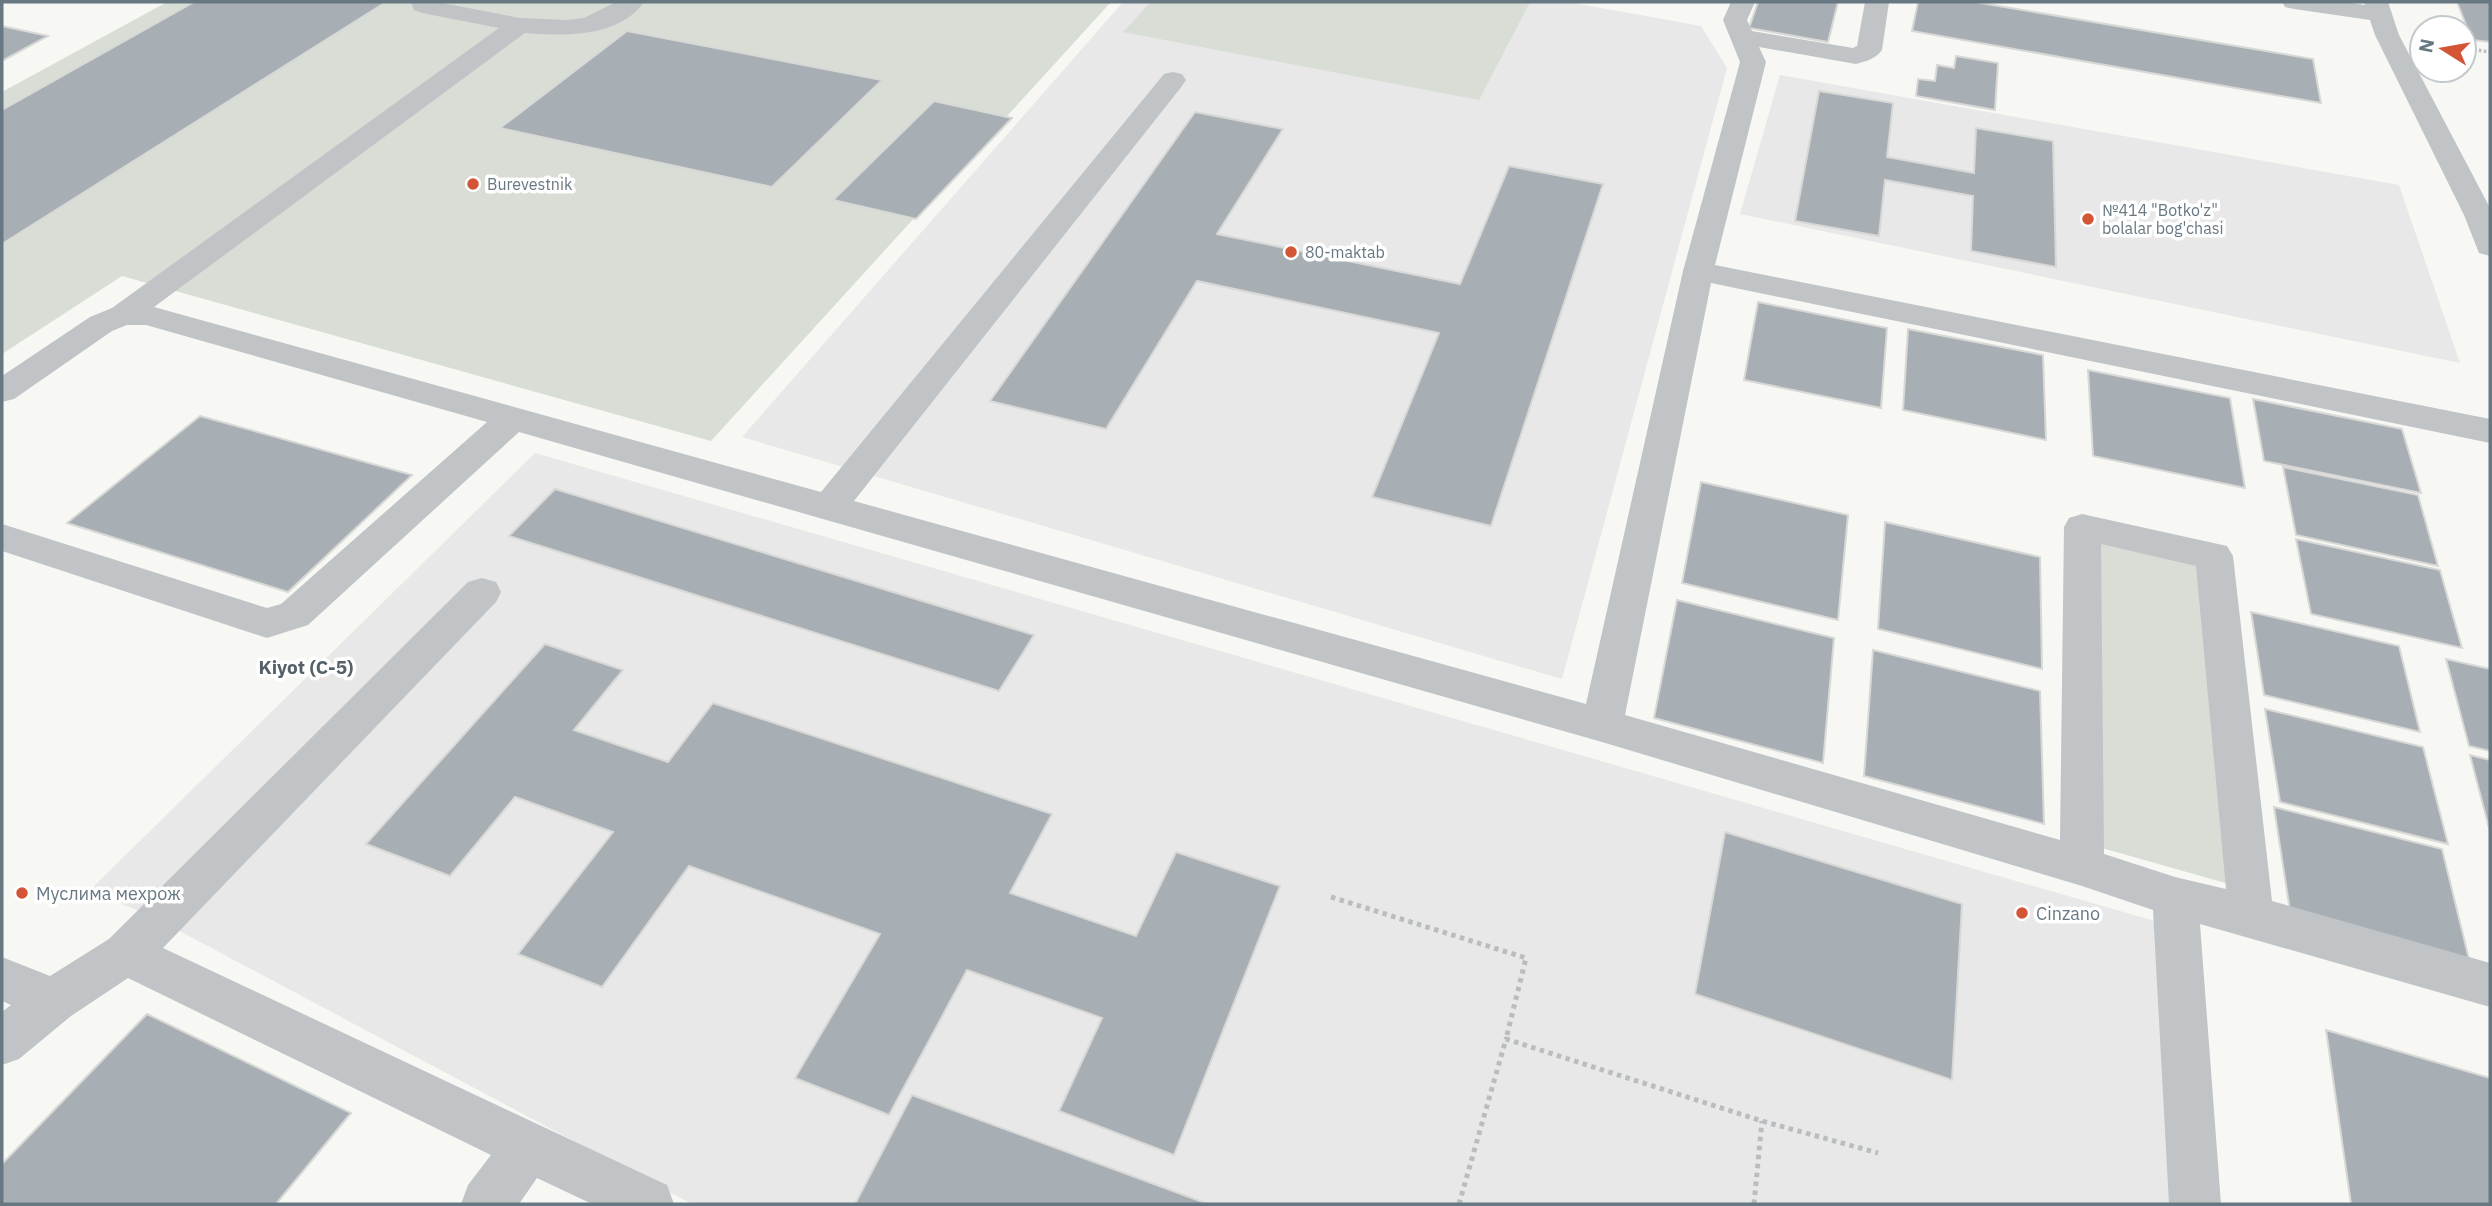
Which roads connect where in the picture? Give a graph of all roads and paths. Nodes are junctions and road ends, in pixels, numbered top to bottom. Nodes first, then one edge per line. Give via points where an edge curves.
1 (423, 2) edge
2 (632, 2) edge
3 (1743, 2) edge
4 (1877, 2) edge
5 (2294, 2) edge
6 (2378, 8) edge
7 (520, 26) junction
8 (1742, 37) junction
9 (1173, 80) dead end
10 (2485, 216) edge
11 (2490, 247) edge
12 (1699, 271) junction
13 (123, 315) junction
14 (2, 391) edge
15 (513, 418) junction
16 (2490, 431) edge
17 (830, 507) junction
18 (2, 537) edge
19 (482, 592) dead end
20 (1602, 725) junction
21 (2082, 866) junction
22 (1331, 897) dead end
23 (2175, 897) junction
24 (2251, 916) junction
25 (126, 954) junction
26 (2, 979) edge
27 (2490, 985) edge
28 (54, 1000) junction
29 (1506, 1039) junction
30 (2, 1041) edge
31 (1762, 1121) junction
32 (530, 1146) junction
33 (1878, 1153) dead end
34 (487, 1204) edge
35 (648, 1204) edge
36 (1460, 1204) edge
37 (1754, 1204) edge
38 (2194, 1204) edge

1 - 7 street via 430,8
2 - 7 street via 605,21 582,28
3 - 8 street via 1735,20
4 - 8 street via 1869,50 1856,56
5 - 6 street
6 - 10 street via 2387,35
7 - 13 street
8 - 12 street via 1753,61
9 - 17 street
10 - 11 street
12 - 16 street
12 - 20 street
13 - 14 street via 101,324
13 - 15 street via 147,315
15 - 17 street
15 - 18 street via 294,615 267,623
17 - 20 street
19 - 25 street
20 - 21 street
21 - 23 street
21 - 24 street via 2082,527 2214,556
22 - 29 path via 1526,958
23 - 24 street
23 - 38 street
24 - 27 street
25 - 28 street
25 - 32 street
26 - 28 street
28 - 30 street
29 - 31 path
29 - 36 path
31 - 33 path
31 - 37 path
32 - 34 street
32 - 35 street

